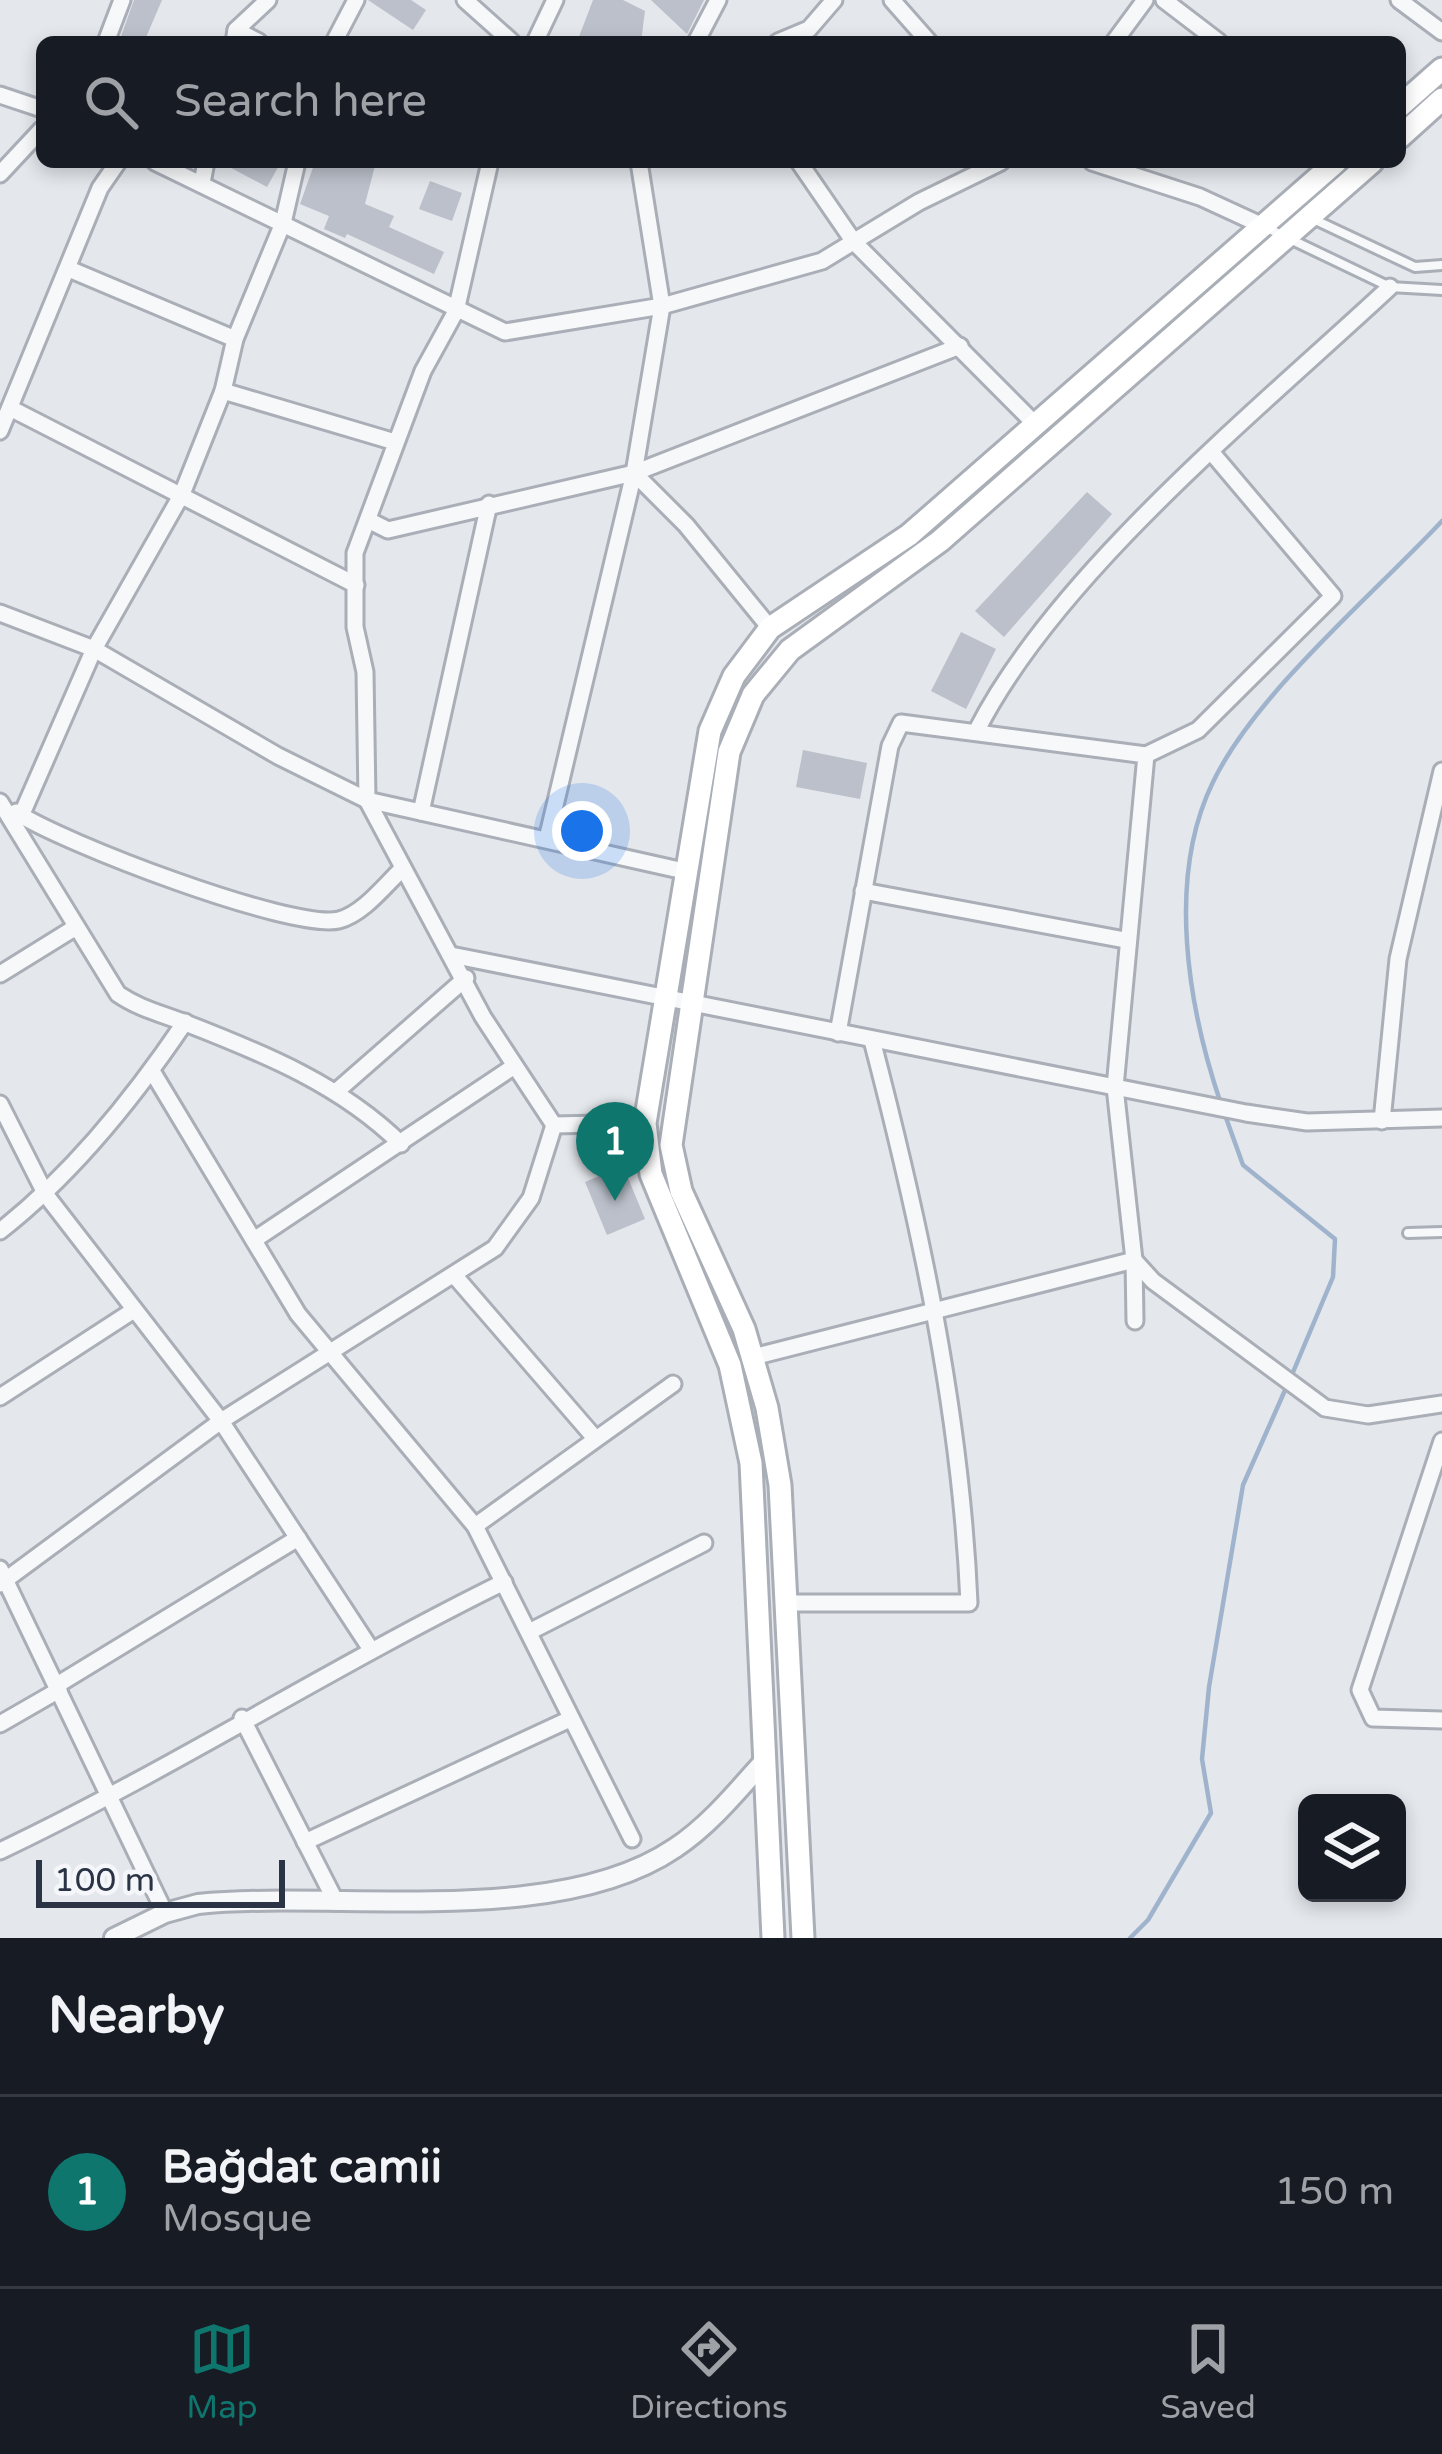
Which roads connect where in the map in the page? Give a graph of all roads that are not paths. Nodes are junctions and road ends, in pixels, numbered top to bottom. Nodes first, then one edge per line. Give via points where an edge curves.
1 (122, 0) edge
2 (268, 0) edge
3 (356, 0) edge
4 (465, 0) edge
5 (554, 0) edge
6 (718, 0) edge
7 (833, 0) edge
8 (892, 0) edge
9 (1145, 0) edge
10 (1164, 0) edge
11 (1399, 0) edge
12 (1442, 32) edge
13 (108, 36) edge
14 (235, 36) edge
15 (337, 36) edge
16 (505, 36) edge
17 (539, 36) edge
18 (699, 36) edge
19 (792, 36) edge
20 (923, 36) edge
21 (1118, 36) edge
22 (1211, 36) edge
23 (1442, 69) edge
24 (0, 94) edge
25 (1442, 99) edge
26 (1406, 101) edge
27 (36, 107) edge
28 (1406, 132) edge
29 (36, 135) edge
30 (114, 168) edge
31 (168, 168) edge
32 (205, 168) edge
33 (296, 168) edge
34 (489, 168) edge
35 (640, 168) edge
36 (803, 168) edge
37 (989, 168) edge
38 (1111, 168) edge
39 (1329, 168) edge
40 (1365, 168) edge
41 (0, 174) edge
42 (202, 183) junction
43 (1284, 208) junction
44 (1310, 218) junction
45 (283, 223) junction
46 (1263, 226) junction
47 (1285, 240) junction
48 (854, 242) junction
49 (1442, 265) edge
50 (69, 268) junction
51 (1390, 287) junction
52 (1442, 290) edge
53 (662, 305) junction
54 (455, 311) junction
55 (235, 339) junction
56 (960, 346) junction
57 (223, 391) junction
58 (10, 408) junction
59 (1037, 427) junction
60 (0, 431) edge
61 (394, 442) junction
62 (1213, 454) junction
63 (634, 473) junction
64 (182, 494) junction
65 (489, 504) junction
66 (368, 520) junction
67 (356, 586) junction
68 (0, 613) edge
69 (770, 628) junction
70 (94, 650) junction
71 (976, 730) junction
72 (1146, 755) junction
73 (1442, 771) edge
74 (368, 800) junction
75 (0, 801) edge
76 (421, 812) junction
77 (21, 816) junction
78 (547, 839) junction
79 (403, 868) junction
80 (684, 871) junction
81 (863, 891) junction
82 (76, 927) junction
83 (1125, 940) junction
84 (451, 956) junction
85 (0, 974) edge
86 (466, 978) junction
87 (666, 998) junction
88 (693, 1004) junction
89 (185, 1022) junction
90 (838, 1033) junction
91 (872, 1040) junction
92 (513, 1067) junction
93 (152, 1072) junction
94 (1114, 1088) junction
95 (338, 1090) junction
96 (0, 1104) edge
97 (1442, 1118) edge
98 (1382, 1121) junction
99 (645, 1123) junction
100 (554, 1125) junction
101 (401, 1144) junction
102 (46, 1195) junction
103 (0, 1231) edge
104 (1442, 1232) edge
105 (1408, 1233) dead end
106 (254, 1240) junction
107 (1134, 1261) junction
108 (454, 1275) junction
109 (134, 1310) junction
110 (931, 1311) junction
111 (1135, 1321) dead end
112 (330, 1354) junction
113 (753, 1358) junction
114 (674, 1384) dead end
115 (0, 1397) edge
116 (1442, 1404) edge
117 (221, 1420) junction
118 (594, 1437) junction
119 (1442, 1441) edge
120 (475, 1526) junction
121 (298, 1538) junction
122 (704, 1543) dead end
123 (2, 1577) edge
124 (504, 1582) junction
125 (786, 1604) junction
126 (529, 1632) junction
127 (370, 1648) junction
128 (58, 1688) junction
129 (242, 1718) junction
130 (570, 1720) junction
131 (1442, 1720) edge
132 (0, 1724) edge
133 (766, 1759) junction
134 (114, 1797) junction
135 (632, 1839) dead end
136 (305, 1841) junction
137 (0, 1851) edge
138 (337, 1902) junction
139 (165, 1912) junction
140 (146, 1931) edge
141 (114, 1938) edge
142 (773, 1938) edge
143 (803, 1938) edge

1 - 13 street
2 - 14 street
3 - 15 street
4 - 16 street
5 - 17 street
6 - 18 street
7 - 19 street
8 - 20 street
9 - 21 street
10 - 22 street
11 - 12 street
23 - 26 main road
24 - 27 street
25 - 28 main road
29 - 41 street
30 - 50 street
31 - 42 street
32 - 42 street
33 - 45 street
34 - 54 street
35 - 53 street
36 - 48 street
37 - 48 street
38 - 46 street
39 - 43 main road
40 - 44 main road
42 - 45 street
43 - 44 lane
43 - 46 main road
44 - 47 main road
44 - 49 lane via 1414,267
45 - 54 street
45 - 55 street
46 - 47 lane
46 - 59 main road
47 - 51 lane
47 - 88 main road via 940,542 822,623 764,679 742,713 724,772
48 - 53 street via 822,261
48 - 56 street
50 - 55 street
50 - 58 street
51 - 52 lane
51 - 62 street
53 - 54 street via 505,332
53 - 63 street
54 - 61 street
55 - 57 street
56 - 59 street
56 - 63 street
57 - 61 street
57 - 64 street
58 - 60 street
58 - 64 street
59 - 69 main road via 910,535
61 - 66 street
62 - 71 street via 1037,637
62 - 72 street via 1333,596 1198,730
63 - 65 street
63 - 69 street
63 - 78 street
64 - 67 street
64 - 70 street
65 - 66 street via 388,530
65 - 76 street
66 - 67 street via 355,553
67 - 74 street
68 - 70 street
69 - 80 main road via 734,676 710,731
70 - 74 street
70 - 77 street
71 - 72 street
71 - 81 street via 902,723 890,746
72 - 83 street
73 - 98 street via 1397,959
74 - 76 street
74 - 79 street
75 - 77 street
75 - 82 street
76 - 78 street
77 - 79 street via 160,874 312,920 355,913
78 - 80 street
79 - 84 street
80 - 87 main road
81 - 83 street
81 - 90 street
82 - 85 street
82 - 89 street via 118,994
83 - 94 street
84 - 86 street
84 - 87 street
86 - 92 street
86 - 95 street
87 - 88 street
87 - 99 main road
88 - 90 street
88 - 113 main road via 671,1145 681,1191
89 - 93 street
89 - 95 street
90 - 91 street
91 - 94 street
91 - 110 street via 917,1212
92 - 100 street
92 - 101 street
93 - 102 street
93 - 106 street
94 - 98 street via 1307,1122
94 - 107 street
95 - 101 street
96 - 102 street
97 - 98 street
99 - 100 street
99 - 133 main road via 651,1174 741,1408 758,1525
100 - 108 street via 548,1160 516,1224
101 - 106 street
102 - 103 street
102 - 109 street
104 - 105 lane
106 - 112 street
107 - 110 street
107 - 111 street
107 - 116 street via 1325,1408 1368,1415
108 - 112 street
108 - 118 street
109 - 115 street
109 - 117 street
110 - 113 street
110 - 125 street via 958,1466 969,1604
112 - 117 street
112 - 120 street
113 - 125 main road via 780,1485
114 - 118 street
117 - 121 street
117 - 123 street
118 - 120 street
119 - 131 street via 1360,1690 1373,1718
120 - 124 street
121 - 127 street
121 - 128 street
122 - 126 street
123 - 128 street
124 - 126 street
124 - 127 street
125 - 143 main road
126 - 130 street
127 - 129 street
128 - 132 street
128 - 134 street
129 - 134 street
129 - 136 street
130 - 135 street
130 - 136 street
133 - 138 street via 677,1847 622,1874 492,1897
133 - 142 main road
134 - 137 street
134 - 139 street
136 - 138 street
138 - 139 street via 220,1902
139 - 140 street
140 - 141 street

